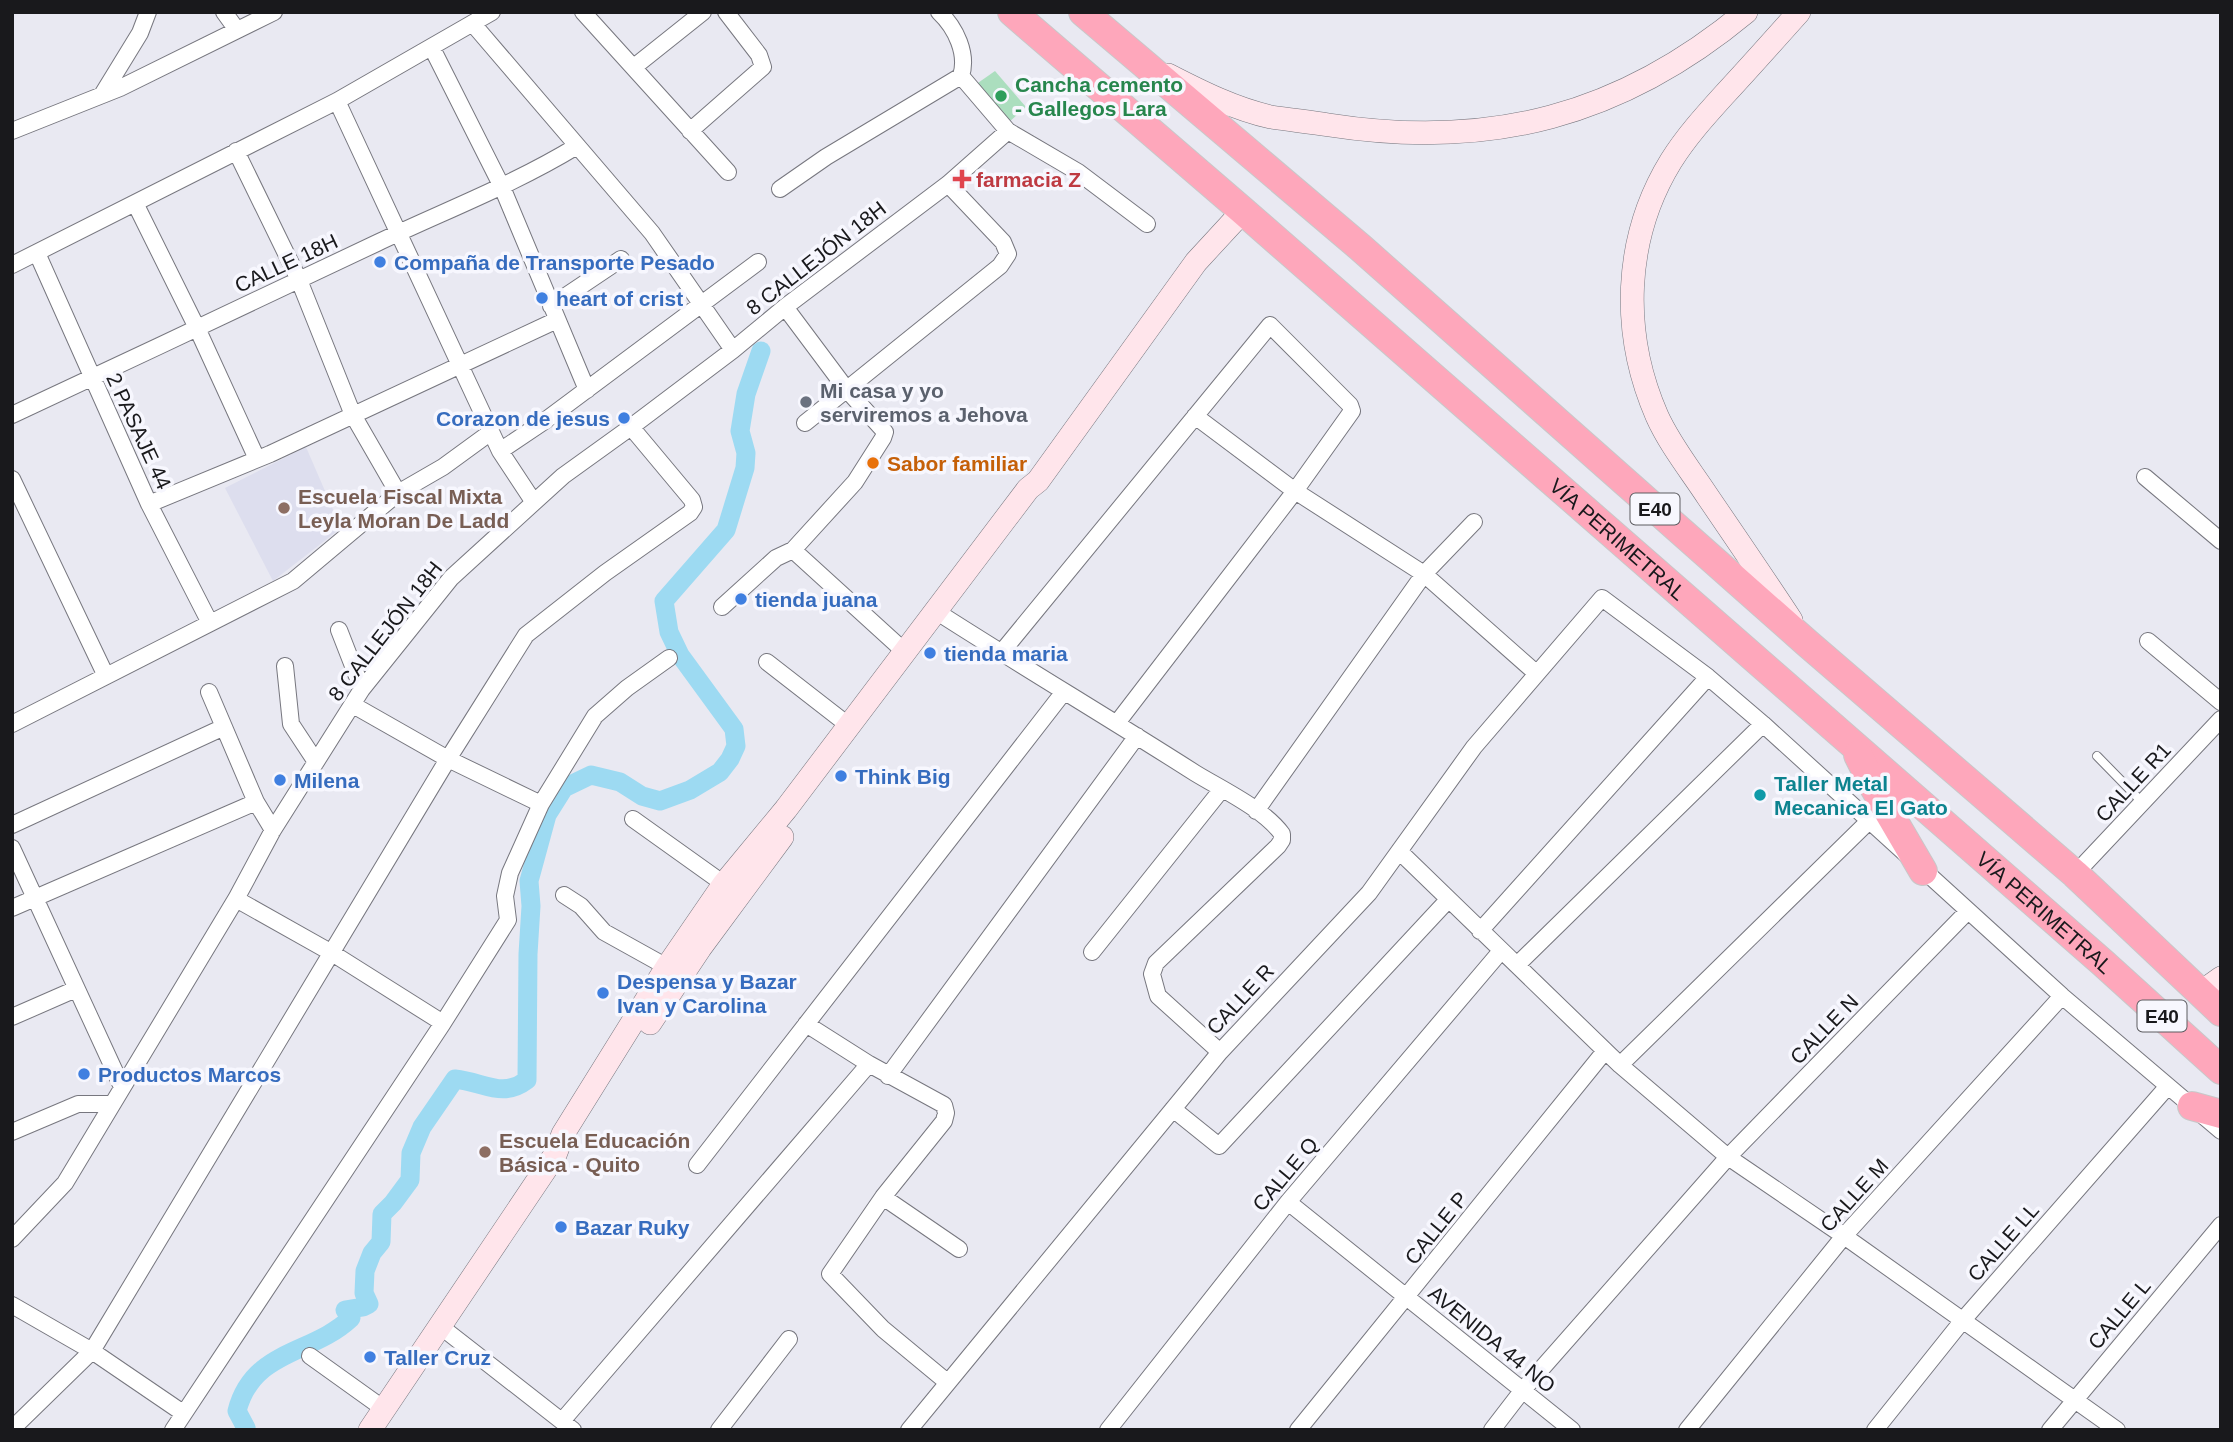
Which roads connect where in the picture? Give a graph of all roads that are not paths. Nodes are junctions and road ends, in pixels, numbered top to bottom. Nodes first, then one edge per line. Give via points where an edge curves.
1 (148, 12) edge
2 (224, 12) edge
3 (274, 12) edge
4 (492, 12) edge
5 (583, 12) edge
6 (703, 12) edge
7 (726, 12) edge
8 (939, 12) edge
9 (1012, 12) edge
10 (1083, 12) edge
11 (1746, 12) edge
12 (1799, 12) edge
13 (472, 24) junction
14 (237, 30) junction
15 (1118, 43) junction
16 (432, 48) junction
17 (634, 67) junction
18 (961, 76) junction
19 (102, 95) junction
20 (337, 101) junction
21 (12, 131) edge
22 (690, 131) junction
23 (1008, 131) junction
24 (577, 146) junction
25 (236, 151) junction
26 (728, 173) dead end
27 (948, 184) junction
28 (502, 187) junction
29 (780, 189) dead end
30 (135, 203) junction
31 (1243, 211) junction
32 (1147, 224) dead end
33 (398, 233) junction
34 (37, 253) junction
35 (621, 259) dead end
36 (758, 262) dead end
37 (12, 265) edge
38 (299, 280) junction
39 (702, 304) junction
40 (785, 307) junction
41 (554, 313) junction
42 (197, 328) junction
43 (733, 349) junction
44 (460, 365) junction
45 (91, 378) junction
46 (587, 390) junction
47 (848, 390) junction
48 (12, 415) edge
49 (353, 415) junction
50 (1195, 416) junction
51 (805, 423) dead end
52 (631, 427) junction
53 (491, 432) junction
54 (500, 451) junction
55 (257, 459) junction
56 (2145, 477) dead end
57 (12, 479) edge
58 (1038, 481) junction
59 (1295, 491) junction
60 (398, 493) junction
61 (533, 501) junction
62 (149, 504) junction
63 (1474, 522) dead end
64 (2221, 541) edge
65 (793, 550) junction
66 (1424, 574) junction
67 (722, 607) dead end
68 (945, 617) junction
69 (210, 623) junction
70 (339, 630) dead end
71 (2148, 641) dead end
72 (1807, 643) junction
73 (904, 652) junction
74 (1001, 653) junction
75 (669, 658) dead end
76 (767, 662) dead end
77 (285, 666) dead end
78 (1536, 673) junction
79 (106, 676) junction
80 (1708, 677) junction
81 (362, 689) junction
82 (209, 692) dead end
83 (1063, 692) junction
84 (2221, 702) edge
85 (353, 705) junction
86 (2221, 719) edge
87 (1117, 723) junction
88 (12, 724) edge
89 (848, 724) junction
90 (1763, 724) junction
91 (224, 727) junction
92 (1137, 736) junction
93 (1852, 743) junction
94 (2097, 756) dead end
95 (448, 759) junction
96 (316, 762) junction
97 (1222, 789) junction
98 (256, 802) junction
99 (2142, 802) junction
100 (541, 803) junction
101 (1256, 811) junction
102 (792, 813) junction
103 (633, 820) dead end
104 (1869, 821) junction
105 (12, 825) edge
106 (273, 830) junction
107 (12, 848) edge
108 (1399, 851) junction
109 (1923, 871) junction
110 (2075, 874) junction
111 (724, 884) junction
112 (564, 895) dead end
113 (35, 897) junction
114 (236, 899) junction
115 (1448, 900) junction
116 (12, 908) edge
117 (1967, 912) junction
118 (1480, 931) junction
119 (1501, 951) junction
120 (332, 953) junction
121 (1092, 953) dead end
122 (1517, 965) junction
123 (667, 967) junction
124 (76, 989) junction
125 (2214, 994) edge
126 (2062, 996) junction
127 (12, 1017) edge
128 (443, 1023) junction
129 (806, 1024) junction
130 (1605, 1051) junction
131 (1220, 1052) junction
132 (869, 1064) junction
133 (1620, 1065) junction
134 (2221, 1070) edge
135 (888, 1076) junction
136 (2168, 1086) junction
137 (122, 1087) junction
138 (111, 1104) junction
139 (2192, 1106) junction
140 (1173, 1109) junction
141 (2221, 1114) edge
142 (2221, 1131) edge
143 (12, 1132) edge
144 (555, 1156) junction
145 (1728, 1157) junction
146 (697, 1164) dead end
147 (883, 1197) junction
148 (1288, 1202) junction
149 (2221, 1225) edge
150 (1844, 1236) junction
151 (12, 1239) edge
152 (959, 1249) dead end
153 (1407, 1298) junction
154 (12, 1305) edge
155 (1963, 1320) junction
156 (440, 1326) junction
157 (789, 1339) dead end
158 (92, 1350) junction
159 (310, 1356) dead end
160 (947, 1381) junction
161 (1522, 1391) junction
162 (2075, 1399) junction
163 (384, 1409) junction
164 (183, 1413) junction
165 (568, 1425) edge
166 (12, 1429) edge
167 (173, 1430) edge
168 (370, 1430) edge
169 (719, 1430) edge
170 (909, 1430) edge
171 (1108, 1430) edge
172 (1298, 1430) edge
173 (1492, 1430) edge
174 (1572, 1430) edge
175 (1688, 1430) edge
176 (1875, 1430) edge
177 (2050, 1430) edge
178 (2117, 1430) edge

1 - 19 street
2 - 14 street
3 - 14 street
4 - 13 street
5 - 17 street
6 - 17 street
7 - 22 street via 763,67
8 - 18 street via 948,20 963,52
9 - 31 highway, VÍA PERIMETRAL / E40
10 - 15 highway, E40
11 - 15 street via 1692,54 1599,102 1555,117 1464,133 1371,131 1270,116 1216,99
12 - 72 street via 1693,130 1671,161 1640,232 1631,307 1644,383 1658,418
13 - 16 street
13 - 24 street
14 - 19 street
15 - 72 highway, E40 via 1361,248
16 - 20 street
16 - 28 street
17 - 22 street
18 - 23 street
18 - 29 street
19 - 21 street
20 - 25 street
20 - 33 street
22 - 26 street
23 - 27 street, 8 CALLEJÓN 18H
23 - 32 street via 1078,172
24 - 28 street, CALLE 18H
24 - 39 street via 652,233
25 - 30 street
25 - 38 street
27 - 40 street, 8 CALLEJÓN 18H
27 - 47 street via 1003,242 1007,254 1000,266
28 - 33 street, CALLE 18H
28 - 41 street
30 - 34 street
30 - 42 street
31 - 58 street via 1196,262
31 - 93 highway, VÍA PERIMETRAL / E40
33 - 38 street, CALLE 18H
33 - 44 street
34 - 37 street
34 - 45 street, 2 PASAJE 44
35 - 41 street
36 - 39 street
38 - 42 street, CALLE 18H
38 - 49 street
39 - 43 street
39 - 46 street
40 - 43 street, 8 CALLEJÓN 18H
40 - 47 street
41 - 44 street
41 - 46 street
42 - 45 street, CALLE 18H
42 - 55 street
43 - 52 street, 8 CALLEJÓN 18H
44 - 49 street
44 - 53 street
45 - 48 street, CALLE 18H
45 - 62 street, 2 PASAJE 44
46 - 54 street
47 - 51 street
47 - 65 street via 881,427 883,438 855,482
49 - 55 street
49 - 60 street
50 - 59 street
50 - 59 street via 1270,325 1352,411
50 - 74 street
52 - 61 street, 8 CALLEJÓN 18H
52 - 95 street via 694,507 526,635
53 - 54 street
53 - 60 street
54 - 61 street
55 - 62 street
56 - 64 street
57 - 79 street
58 - 68 street via 1035,496
58 - 73 street
59 - 66 street
59 - 87 street
60 - 69 street via 293,581
61 - 81 street, 8 CALLEJÓN 18H via 451,578
62 - 69 street, 2 PASAJE 44
63 - 66 street
65 - 67 street via 776,558
65 - 73 street
66 - 78 street
66 - 101 street
68 - 74 street
68 - 102 street
69 - 79 street
70 - 81 street
71 - 84 street
72 - 110 highway, E40
73 - 89 street
74 - 83 street
75 - 100 street via 596,716
76 - 89 street
77 - 96 street via 291,724
78 - 80 street, CALLE R via 1602,598
78 - 108 street, CALLE R via 1474,747
79 - 88 street
80 - 90 street
80 - 118 street
81 - 85 street, 8 CALLEJÓN 18H
82 - 91 street
83 - 87 street
83 - 129 street
85 - 95 street
85 - 96 street, 8 CALLEJÓN 18H
86 - 99 street, CALLE R1
87 - 92 street
89 - 102 street
90 - 104 street
90 - 122 street
91 - 98 street
91 - 105 street
92 - 97 street
92 - 135 street
93 - 109 highway
93 - 134 highway, VÍA PERIMETRAL / E40
94 - 99 lane
95 - 100 street
95 - 120 street
96 - 106 street, 8 CALLEJÓN 18H
97 - 101 street
97 - 121 street
98 - 106 street
98 - 113 street
99 - 110 street, CALLE R1
100 - 128 street via 510,873 505,896 508,920
101 - 131 street via 1282,834 1278,846 1156,963 1152,974 1158,996
102 - 111 street
102 - 144 street via 574,1137
103 - 111 street
104 - 109 street
104 - 133 street
106 - 114 street, 8 CALLEJÓN 18H
107 - 113 street
108 - 115 street
108 - 131 street, CALLE R via 1369,893
109 - 117 street
110 - 125 highway, E40
111 - 123 street
112 - 123 street via 604,932
113 - 116 street
113 - 124 street
114 - 120 street
114 - 137 street, 8 CALLEJÓN 18H
115 - 118 street
115 - 140 street via 1219,1146
117 - 126 street
117 - 145 street, CALLE N
118 - 119 street
119 - 122 street
119 - 148 street, CALLE Q
120 - 128 street
120 - 158 street
122 - 130 street
123 - 144 street via 563,1134
124 - 127 street
124 - 137 street
126 - 136 street
126 - 150 street, CALLE M
128 - 164 street
129 - 132 street
129 - 146 street
130 - 133 street
130 - 153 street, CALLE P
131 - 140 street, CALLE R
132 - 135 street
132 - 165 street
133 - 145 street
135 - 147 street via 944,1105 946,1113
136 - 139 street
136 - 155 street, CALLE LL
137 - 138 street, 8 CALLEJÓN 18H
138 - 143 street via 78,1104
138 - 151 street, 8 CALLEJÓN 18H via 65,1183
139 - 141 highway
139 - 142 street
140 - 160 street, CALLE R
144 - 156 street
145 - 150 street
145 - 161 street, CALLE N
147 - 152 street
147 - 160 street via 830,1274 883,1329
148 - 153 street, AVENIDA 44 NO
148 - 171 street, CALLE Q
149 - 162 street, CALLE L
150 - 155 street
150 - 175 street, CALLE M
153 - 161 street, AVENIDA 44 NO
153 - 172 street, CALLE P
154 - 158 street
155 - 162 street
155 - 176 street, CALLE LL
156 - 163 street
156 - 165 street
157 - 169 street
158 - 164 street
158 - 166 street
159 - 163 street
160 - 170 street, CALLE R
161 - 173 street, CALLE N
161 - 174 street, AVENIDA 44 NO
162 - 177 street, CALLE L
162 - 178 street
163 - 168 street
164 - 167 street

